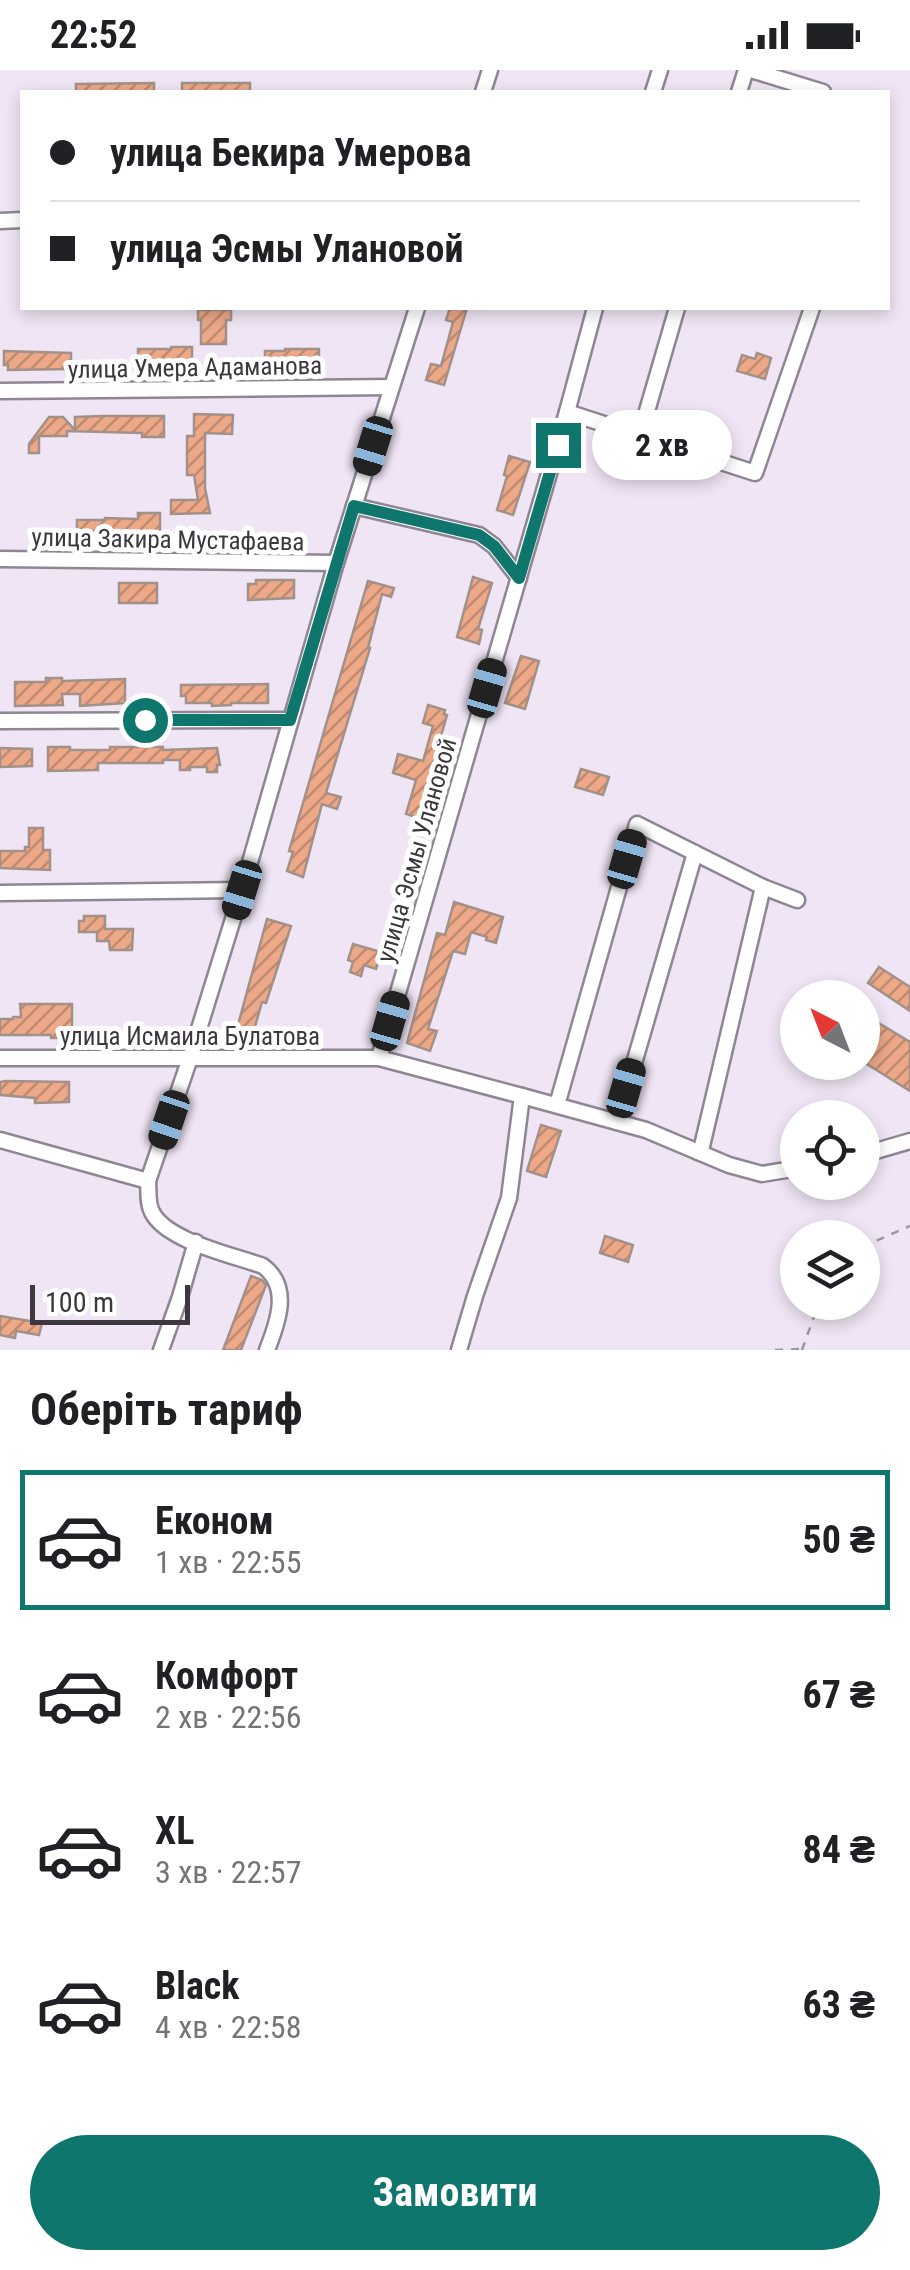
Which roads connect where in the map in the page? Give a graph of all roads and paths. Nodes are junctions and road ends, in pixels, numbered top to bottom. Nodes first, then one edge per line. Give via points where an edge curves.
1 (748, 70) edge
2 (816, 90) edge
3 (416, 310) edge
4 (595, 310) edge
5 (676, 310) edge
6 (811, 310) edge
7 (392, 387) junction
8 (0, 392) edge
9 (567, 412) junction
10 (640, 435) junction
11 (354, 506) junction
12 (0, 559) edge
13 (336, 563) junction
14 (519, 578) junction
15 (290, 720) junction
16 (0, 721) edge
17 (696, 853) junction
18 (763, 887) junction
19 (242, 890) junction
20 (0, 893) edge
21 (797, 900) dead end
22 (0, 1058) edge
23 (190, 1058) junction
24 (379, 1058) junction
25 (522, 1096) junction
26 (557, 1106) junction
27 (617, 1122) junction
28 (0, 1140) edge
29 (910, 1142) edge
30 (880, 1150) edge
31 (698, 1152) junction
32 (780, 1171) edge
33 (148, 1181) junction
34 (910, 1226) edge
35 (880, 1239) edge
36 (196, 1242) junction
37 (813, 1320) edge
38 (802, 1349) edge
39 (161, 1350) edge
40 (267, 1350) edge
41 (459, 1350) edge
42 (775, 1350) edge

1 - 2 street
3 - 7 street
4 - 9 street, улица Эсмы Улановой
5 - 10 street
6 - 10 street via 755,473
7 - 8 street, улица Умера Адаманова
7 - 11 street
9 - 10 street
9 - 14 street, улица Эсмы Улановой
11 - 13 street
11 - 14 street via 479,535
12 - 13 street, улица Закира Мустафаева
13 - 15 street
14 - 24 street, улица Эсмы Улановой
15 - 16 street
15 - 19 street
17 - 18 street
17 - 26 street via 637,824
17 - 27 street
18 - 21 street
18 - 31 street
19 - 20 street
19 - 23 street
22 - 23 street, улица Исмаила Булатова
23 - 24 street, улица Исмаила Булатова
23 - 33 street
24 - 25 street, улица Исмаила Булатова
25 - 26 street, улица Исмаила Булатова
25 - 41 street via 509,1198
26 - 27 street, улица Исмаила Булатова
27 - 31 street, улица Исмаила Булатова
28 - 33 street
29 - 30 street
31 - 32 street, улица Исмаила Булатова via 762,1174
33 - 36 street via 153,1215 170,1232
34 - 35 path
36 - 39 street
36 - 40 street via 274,1274 280,1308
37 - 38 path
38 - 42 path

